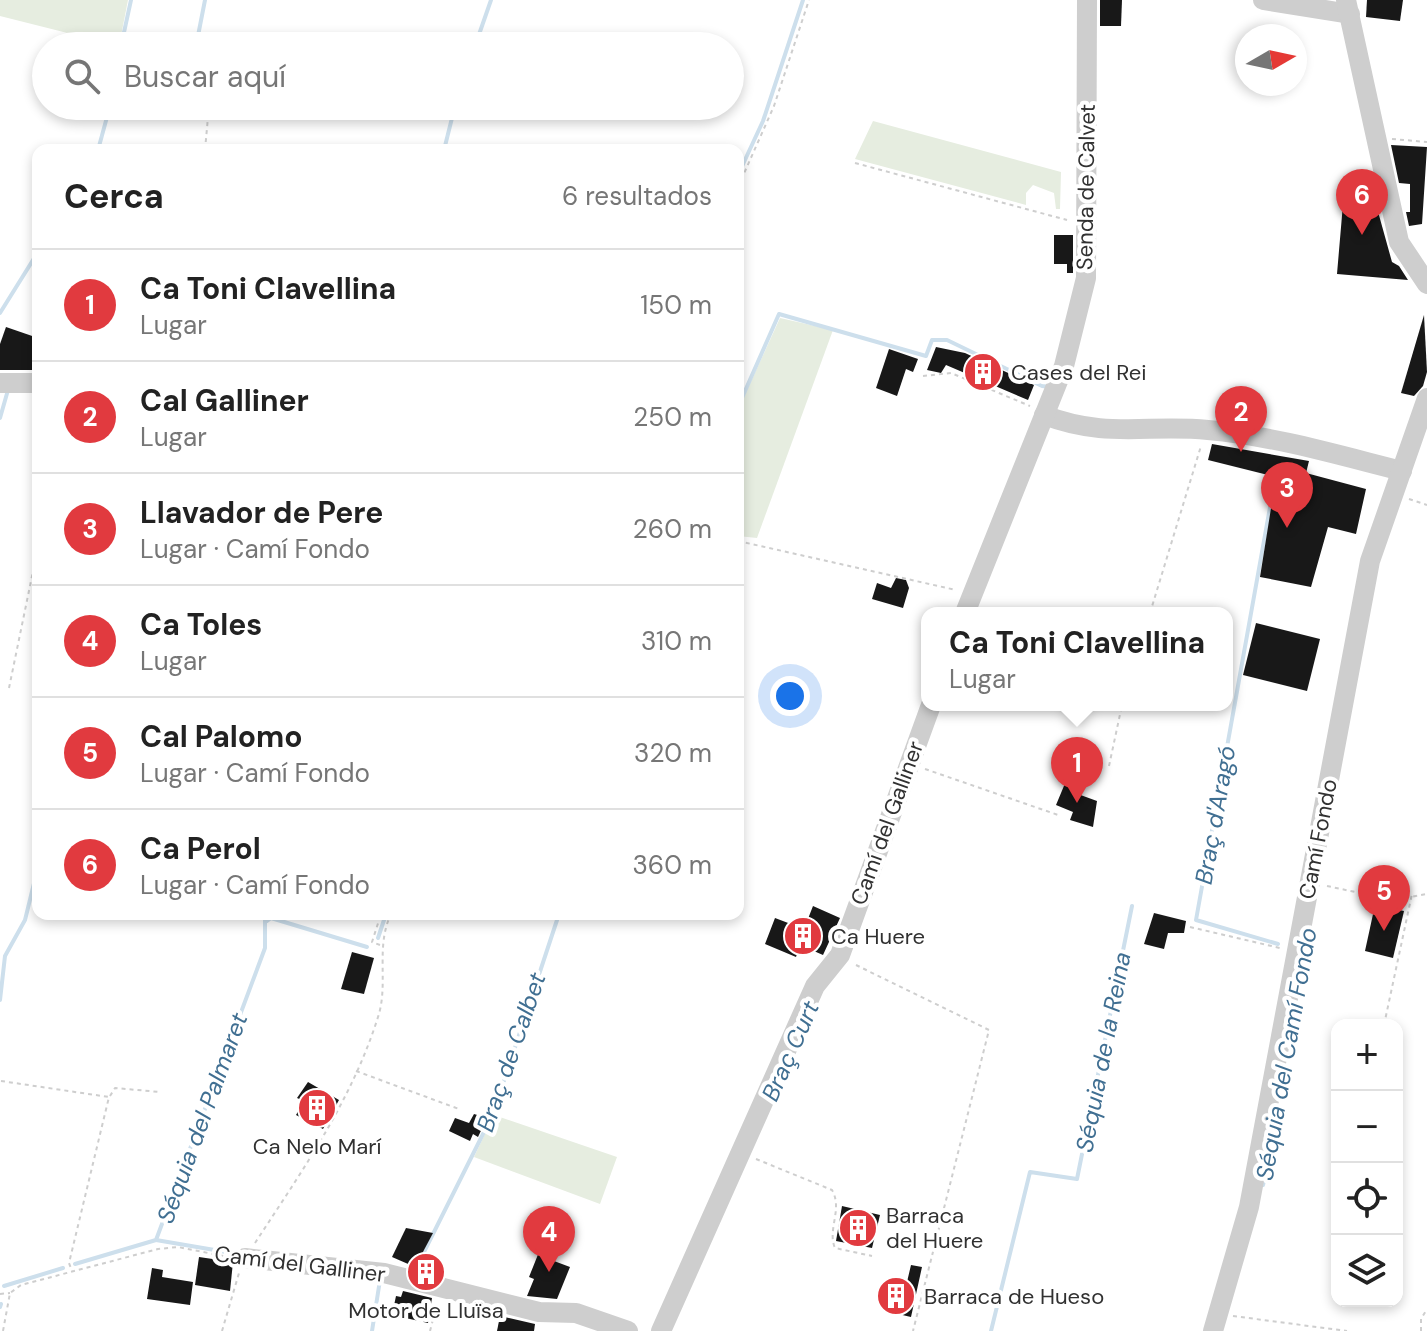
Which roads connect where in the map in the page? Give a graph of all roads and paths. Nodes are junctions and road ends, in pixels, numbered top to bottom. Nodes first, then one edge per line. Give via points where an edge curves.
1 (809, 0) edge
2 (1087, 0) edge
3 (1263, 0) edge
4 (1348, 7) edge
5 (208, 120) edge
6 (1374, 137) junction
7 (1427, 142) edge
8 (206, 144) edge
9 (855, 163) dead end
10 (744, 174) edge
11 (1088, 225) junction
12 (1427, 284) edge
13 (923, 376) dead end
14 (0, 383) edge
15 (32, 383) edge
16 (1427, 398) edge
17 (1044, 415) junction
18 (1208, 430) junction
19 (1402, 471) junction
20 (744, 542) edge
21 (32, 576) edge
22 (972, 593) junction
23 (967, 607) edge
24 (1152, 607) edge
25 (9, 688) dead end
26 (929, 711) edge
27 (1121, 711) edge
28 (910, 760) junction
29 (1109, 766) dead end
30 (1061, 816) dead end
31 (1310, 883) junction
32 (1412, 894) junction
33 (1427, 894) edge
34 (379, 920) edge
35 (389, 920) edge
36 (1190, 927) dead end
37 (382, 945) junction
38 (1297, 951) junction
39 (840, 955) junction
40 (1385, 1019) edge
41 (355, 1071) junction
42 (1, 1081) edge
43 (160, 1092) dead end
44 (109, 1097) junction
45 (459, 1109) dead end
46 (742, 1149) junction
47 (872, 1256) dead end
48 (245, 1258) junction
49 (72, 1271) junction
50 (440, 1287) junction
51 (10, 1293) junction
52 (0, 1294) edge
53 (1427, 1309) edge
54 (1215, 1322) edge
55 (3, 1331) edge
56 (222, 1331) edge
57 (430, 1331) edge
58 (628, 1331) edge
59 (661, 1331) edge
60 (913, 1331) edge
61 (1347, 1331) edge
62 (1421, 1331) edge

1 - 10 path via 774,106
2 - 11 street, Senda de Calvet
3 - 4 street
4 - 6 street
5 - 8 path
6 - 7 path
6 - 12 street via 1399,242
9 - 11 path
11 - 17 street, Senda de Calvet via 1086,278 1064,366
13 - 17 path via 951,373
14 - 15 street
16 - 19 street, Camí Fondo
17 - 18 street via 1120,432
17 - 22 street
18 - 19 street via 1279,440
18 - 24 path
19 - 31 street, Camí Fondo via 1370,561
20 - 22 path
21 - 25 path
22 - 23 street
26 - 28 street, Camí del Galliner
27 - 29 path
28 - 30 path
28 - 39 street, Camí del Galliner
31 - 32 path via 1393,900
31 - 38 street, Camí Fondo
32 - 33 path
32 - 40 path
34 - 37 path via 372,942
35 - 37 path
36 - 38 path
37 - 41 path via 379,1014
38 - 54 street, Camí Fondo via 1249,1207
39 - 46 street, Camí del Galliner via 815,986
39 - 60 path via 989,1030
41 - 45 path
41 - 48 path via 330,1128
42 - 44 path
43 - 44 path via 115,1088
44 - 49 path via 69,1263
46 - 47 path via 832,1190 837,1202 835,1248
46 - 59 street, Camí del Galliner
48 - 49 path, Camí del Galliner via 178,1247
48 - 50 street, Camí del Galliner via 384,1273
48 - 56 path
49 - 51 path, Camí del Galliner
50 - 57 path
50 - 58 street, Camí del Galliner via 539,1312 576,1313
51 - 52 path, Camí del Galliner
51 - 55 path
53 - 62 path
54 - 61 path

